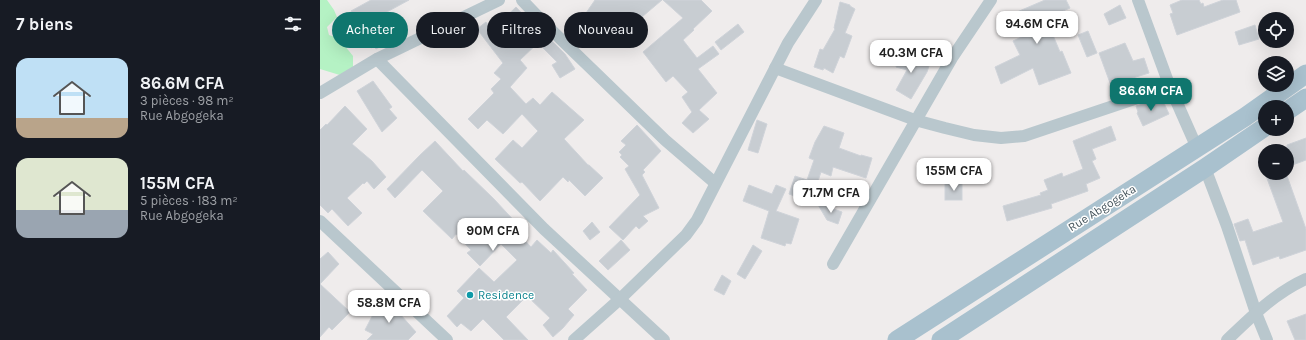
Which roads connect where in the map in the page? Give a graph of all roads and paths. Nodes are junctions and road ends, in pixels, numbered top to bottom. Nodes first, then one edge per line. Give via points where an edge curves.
1 (499, 0) edge
2 (522, 0) edge
3 (816, 0) edge
4 (991, 0) edge
5 (1138, 0) edge
6 (377, 59) junction
7 (775, 68) junction
8 (1306, 74) edge
9 (1170, 87) junction
10 (320, 93) edge
11 (1306, 98) edge
12 (1294, 106) edge
13 (915, 120) junction
14 (1258, 132) edge
15 (1197, 148) junction
16 (1205, 168) junction
17 (715, 183) junction
18 (320, 221) edge
19 (833, 264) dead end
20 (1306, 279) edge
21 (620, 300) junction
22 (1256, 313) junction
23 (447, 340) edge
24 (574, 340) edge
25 (664, 340) edge
26 (897, 340) edge
27 (941, 340) edge
28 (1227, 340) edge
29 (1267, 340) edge

1 - 6 street
2 - 17 street via 665,140
3 - 7 street
4 - 13 street via 955,52
5 - 9 street
6 - 10 street
6 - 21 street via 544,229
7 - 13 street
7 - 17 street
8 - 15 main road, Rue Abgogeka
9 - 13 street via 1024,136 1002,138 974,135
9 - 15 street
11 - 12 main road
13 - 19 street
14 - 16 main road, Rue Abgogeka
15 - 26 main road, Rue Abgogeka
16 - 22 street
16 - 27 main road, Rue Abgogeka
17 - 21 street via 697,220 686,235
18 - 23 street
20 - 22 street
21 - 24 street
21 - 25 street
22 - 28 street
22 - 29 street

